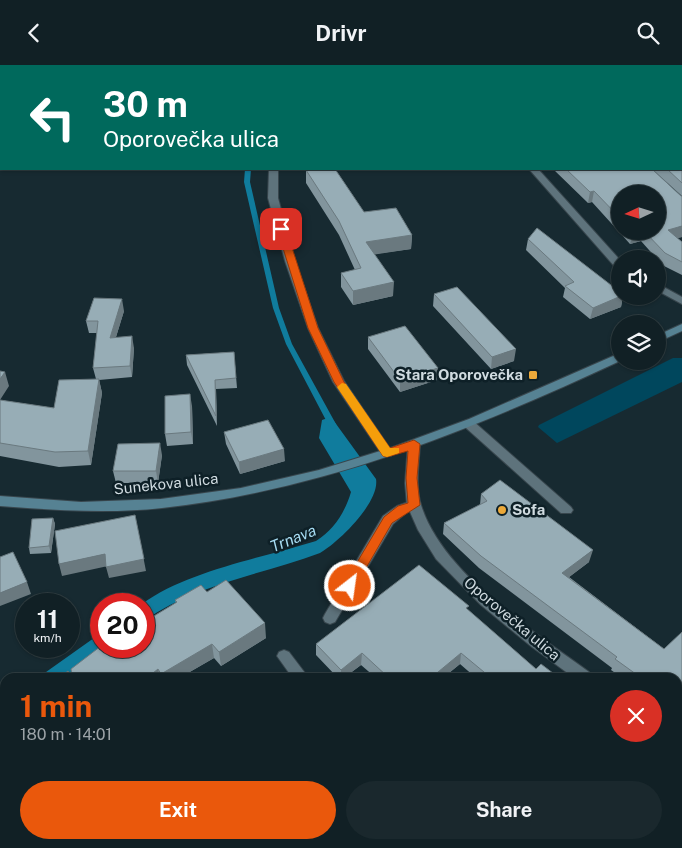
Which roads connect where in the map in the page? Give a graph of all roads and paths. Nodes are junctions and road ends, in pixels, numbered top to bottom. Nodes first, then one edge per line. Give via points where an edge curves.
1 (273, 170) edge
2 (534, 170) edge
3 (611, 256) edge
4 (666, 292) edge
5 (682, 301) edge
6 (682, 327) edge
7 (666, 335) edge
8 (611, 361) edge
9 (469, 424) junction
10 (414, 444) junction
11 (387, 453) junction
12 (0, 501) edge
13 (414, 505) junction
14 (566, 510) dead end
15 (330, 618) dead end
16 (284, 656) dead end
17 (298, 673) edge
18 (579, 673) edge

1 - 11 street via 272,198 290,261 324,354
2 - 3 street
4 - 5 street
6 - 7 main road
8 - 9 main road, Sunekova ulica
9 - 10 main road, Sunekova ulica
9 - 14 street
10 - 11 main road, Sunekova ulica
10 - 13 street, Oporovečka ulica
11 - 12 main road, Sunekova ulica via 221,495 156,505 67,508
13 - 15 street via 402,509 388,520
13 - 18 street, Oporovečka ulica via 426,533 460,575 489,603
16 - 17 street

